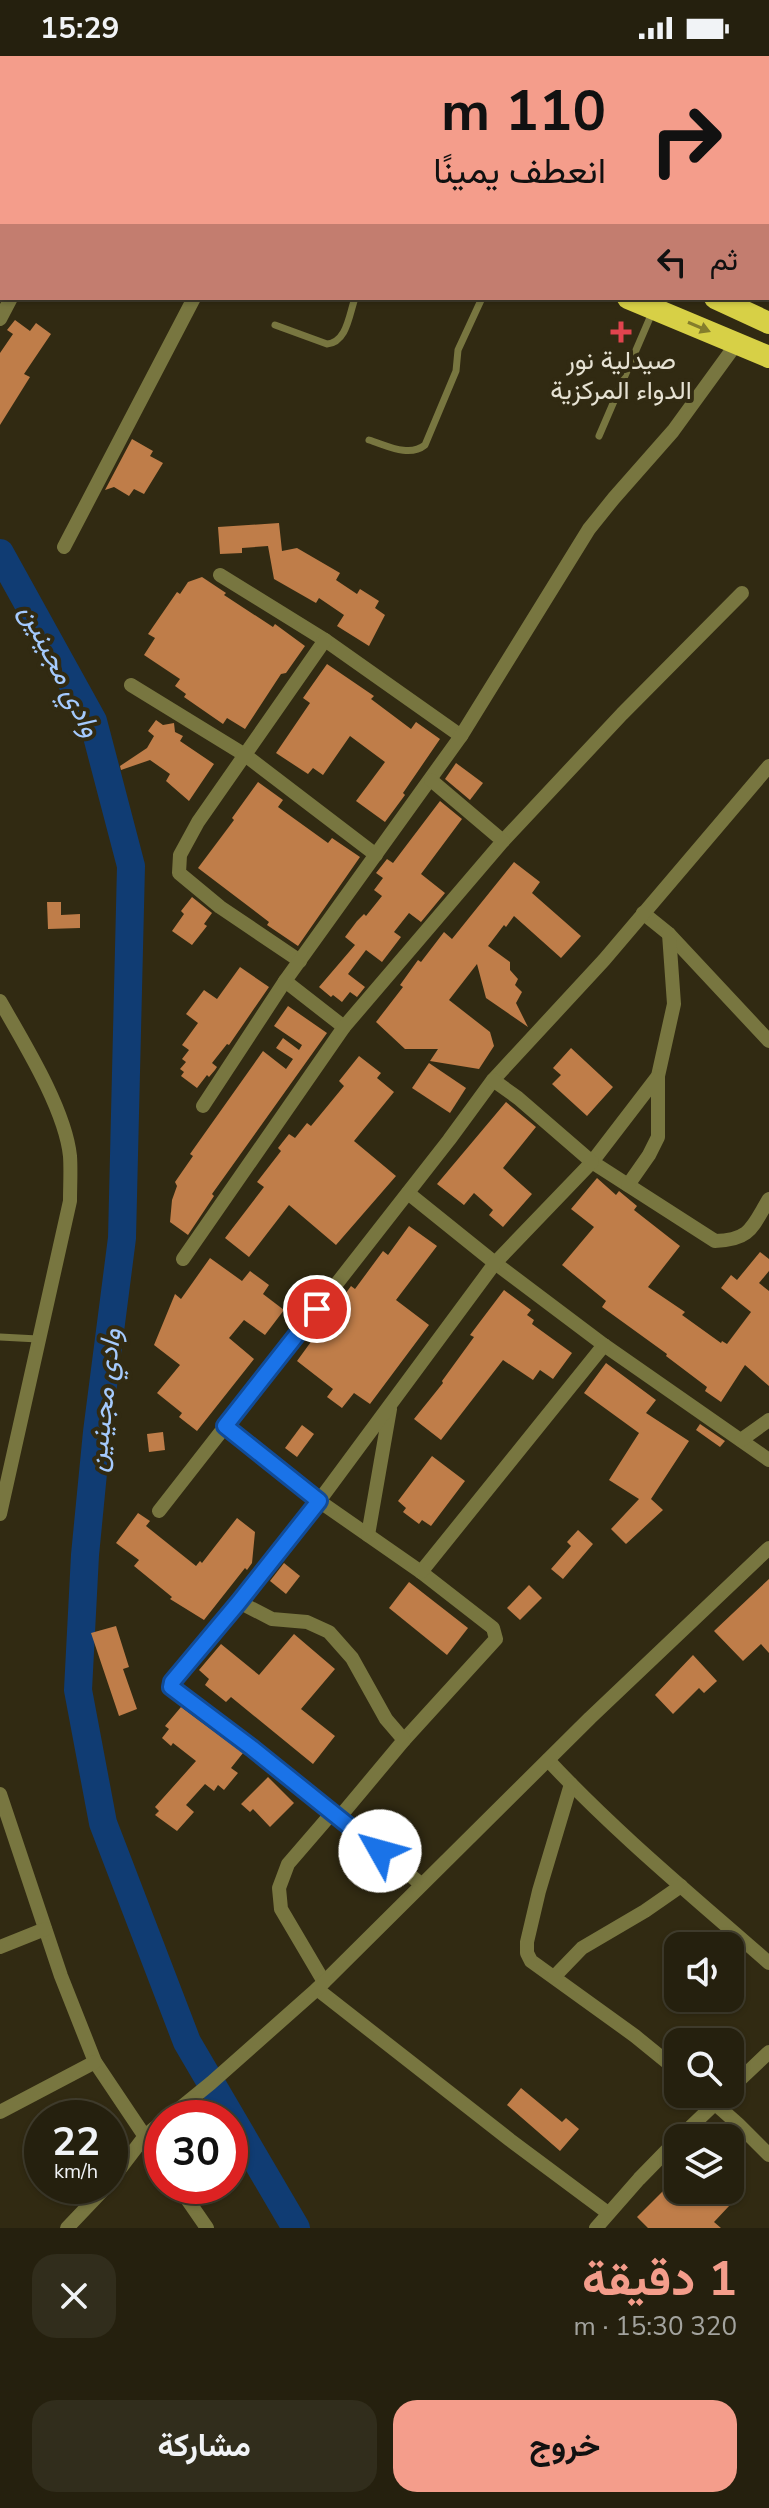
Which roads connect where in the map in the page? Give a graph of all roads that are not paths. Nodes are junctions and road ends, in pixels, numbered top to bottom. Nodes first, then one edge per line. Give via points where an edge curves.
1 (10, 300) edge
2 (193, 300) edge
3 (354, 300) edge
4 (481, 300) edge
5 (633, 300) edge
6 (719, 300) edge
7 (654, 308) junction
8 (0, 319) edge
9 (769, 323) edge
10 (275, 325) dead end
11 (737, 343) junction
12 (769, 357) edge
13 (599, 436) dead end
14 (369, 440) dead end
15 (64, 547) dead end
16 (220, 575) dead end
17 (742, 593) dead end
18 (325, 640) junction
19 (131, 685) dead end
20 (461, 736) junction
21 (245, 755) junction
22 (769, 766) edge
23 (431, 780) junction
24 (503, 841) junction
25 (376, 855) junction
26 (643, 913) junction
27 (669, 934) junction
28 (300, 961) junction
29 (285, 981) junction
30 (0, 1001) edge
31 (344, 1027) junction
32 (769, 1041) edge
33 (658, 1076) junction
34 (493, 1080) junction
35 (203, 1106) dead end
36 (592, 1162) junction
37 (628, 1185) junction
38 (408, 1193) junction
39 (769, 1199) edge
40 (183, 1259) dead end
41 (495, 1263) junction
42 (0, 1337) edge
43 (40, 1339) junction
44 (604, 1345) junction
45 (391, 1404) junction
46 (769, 1420) edge
47 (225, 1426) junction
48 (741, 1440) junction
49 (769, 1460) edge
50 (319, 1501) junction
51 (159, 1511) dead end
52 (0, 1514) edge
53 (368, 1535) junction
54 (769, 1548) edge
55 (421, 1572) junction
56 (239, 1602) junction
57 (404, 1740) junction
58 (548, 1760) junction
59 (571, 1784) junction
60 (0, 1794) edge
61 (335, 1816) junction
62 (421, 1884) junction
63 (681, 1886) junction
64 (45, 1929) junction
65 (0, 1947) edge
66 (769, 1963) edge
67 (554, 1977) junction
68 (321, 1985) junction
69 (769, 2052) edge
70 (664, 2060) edge
71 (95, 2062) junction
72 (744, 2076) edge
73 (190, 2100) edge
74 (704, 2108) edge
75 (724, 2108) edge
76 (0, 2112) edge
77 (690, 2124) edge
78 (144, 2135) edge
79 (144, 2137) edge
80 (664, 2153) edge
81 (769, 2155) edge
82 (128, 2158) edge
83 (89, 2204) edge
84 (190, 2204) edge
85 (608, 2213) junction
86 (67, 2228) edge
87 (207, 2228) edge
88 (596, 2228) edge

1 - 8 street
2 - 15 street
3 - 10 lane via 335,343
4 - 14 lane via 425,445 409,452
5 - 7 highway
6 - 9 highway
7 -> 11 highway
7 - 13 lane
11 - 12 highway
11 - 20 street via 673,431 589,529
16 - 18 street
17 - 24 street
18 - 20 street
18 - 21 street
19 - 21 street
20 - 23 street
21 - 25 street
21 - 28 street via 198,822 180,855 179,873
22 - 26 street
23 - 24 street
23 - 25 street
24 - 31 street
25 - 28 street
26 - 27 street
26 - 34 street
27 - 32 street
27 - 33 street via 674,1004
28 - 29 street
29 - 31 street
29 - 35 street
30 - 43 street via 31,1054 70,1155 70,1201
31 - 40 street
33 - 36 street
33 - 37 street via 658,1137
34 - 36 street
34 - 38 street
36 - 37 street
36 - 41 street
37 - 39 street via 715,1241 734,1241 749,1232
38 - 41 street
38 - 47 street
41 - 44 street
41 - 45 street
42 - 43 lane
43 - 52 street
44 - 48 street
44 - 55 street
45 - 50 street
45 - 53 street
46 - 48 street
47 - 50 street
47 - 51 street
48 - 49 street
50 - 53 street
50 - 56 street
53 - 55 street
54 - 58 street
55 - 57 street via 493,1628 496,1639
56 - 57 street via 272,1619 307,1622 329,1632 352,1658
56 - 61 street via 171,1687
57 - 61 street
58 - 59 street
58 - 62 street
59 - 63 street
59 - 67 street via 527,1942 531,1961
60 - 64 street
61 - 62 street
61 - 68 street via 288,1864 279,1888 281,1909
62 - 68 street
63 - 66 street
63 - 67 street via 582,1948
64 - 65 street
64 - 71 street
67 - 70 street
68 - 73 street
68 - 85 street
69 - 72 street
71 - 76 street
71 - 78 street
74 - 77 street
75 - 81 street
79 - 82 street
80 - 85 street
83 - 86 street
84 - 87 street
85 - 88 street

